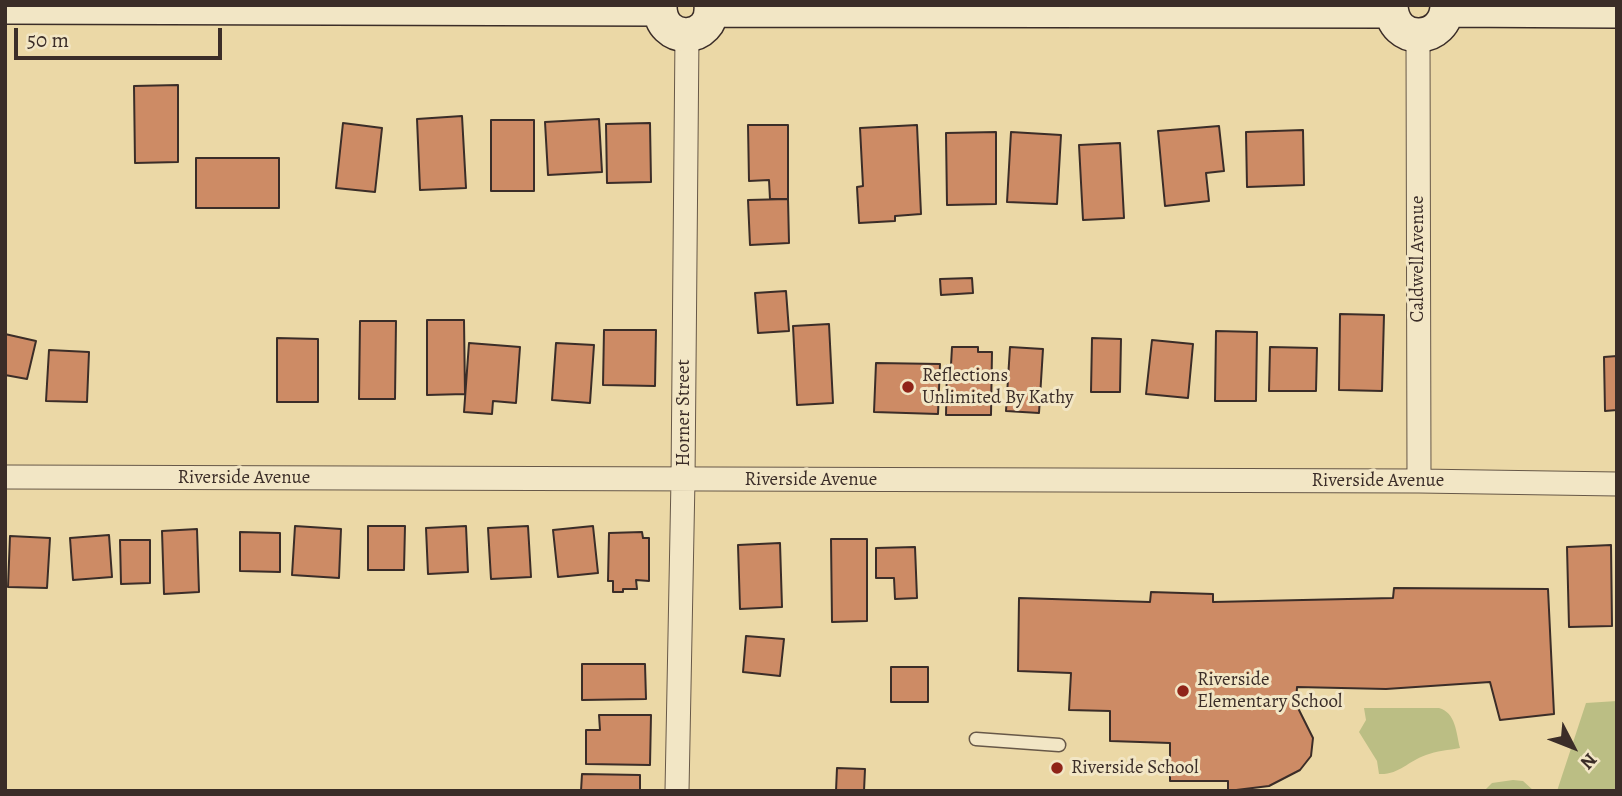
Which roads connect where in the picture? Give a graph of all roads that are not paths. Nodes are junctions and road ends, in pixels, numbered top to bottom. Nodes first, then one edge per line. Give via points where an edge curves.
1 (284, 6) edge
2 (5, 7) edge
3 (660, 7) edge
4 (711, 8) edge
5 (1029, 8) edge
6 (1391, 8) edge
7 (1447, 8) edge
8 (1617, 11) edge
9 (687, 35) junction
10 (1418, 36) junction
11 (5, 477) edge
12 (683, 479) junction
13 (1419, 481) junction
14 (1617, 484) edge
15 (976, 739) dead end
16 (1059, 745) dead end
17 (677, 791) edge

1 - 2 main road
1 - 3 main road
3 - 9 main road via 668,29
4 - 5 main road
4 - 9 main road via 704,27
5 - 6 main road
6 - 10 main road via 1397,26
7 - 8 main road
7 - 10 main road via 1441,25
9 - 12 street, Horner Street
10 - 13 street, Caldwell Avenue
11 - 12 street, Riverside Avenue
12 - 13 street, Riverside Avenue
12 - 17 street, Horner Street
13 - 14 street, Riverside Avenue
15 - 16 lane

